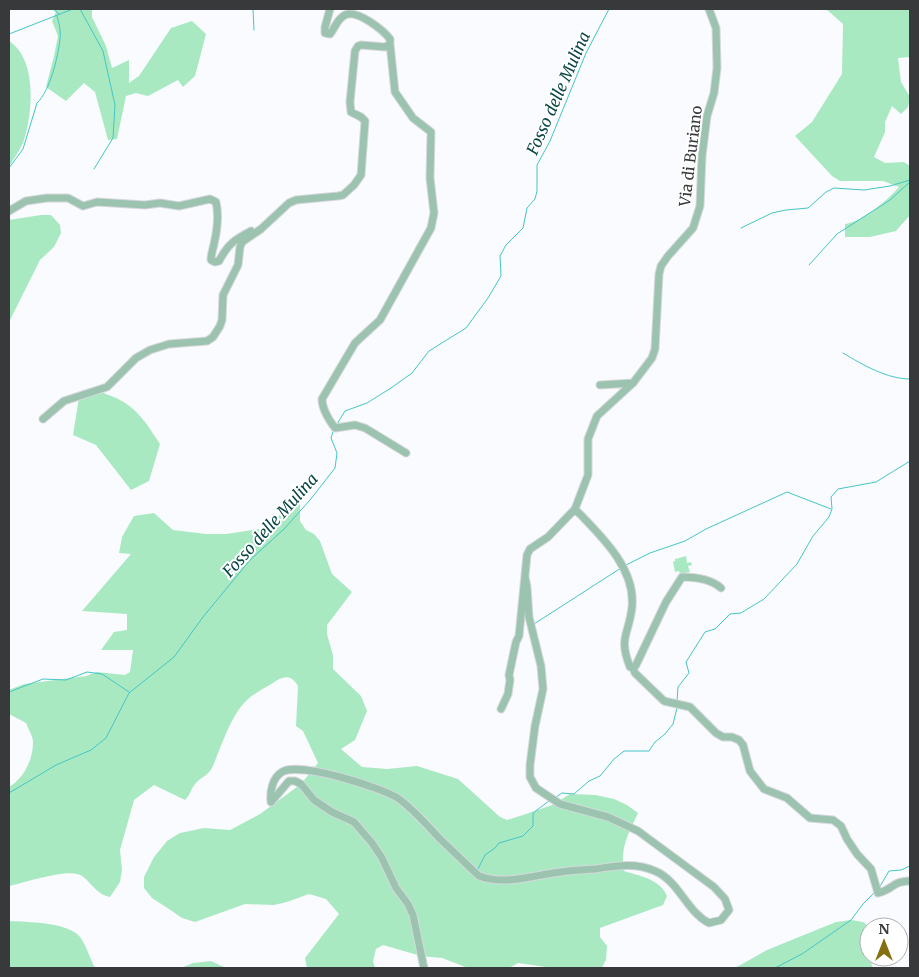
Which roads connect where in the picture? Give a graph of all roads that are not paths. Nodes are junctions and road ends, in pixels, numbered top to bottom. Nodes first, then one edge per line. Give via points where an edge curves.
1 (330, 9) edge
2 (709, 9) edge
3 (390, 44) junction
4 (9, 211) edge
5 (271, 218) junction
6 (633, 383) junction
7 (600, 385) dead end
8 (43, 419) dead end
9 (406, 453) dead end
10 (575, 509) junction
11 (525, 577) junction
12 (721, 588) dead end
13 (633, 668) junction
14 (501, 709) dead end
15 (910, 881) edge
16 (424, 968) edge

1 - 3 street via 325,33 330,34 346,14 355,14 386,34
2 - 6 street, Via di Buriano via 716,28 717,68 702,156 700,206 693,228 661,266 655,349
3 - 5 street via 385,47 358,46 355,51 350,102 351,112 364,122 361,175 343,194 296,200
3 - 9 street via 395,92 413,118 431,132 430,178 434,213 430,228 380,320 355,343 322,403 336,428 356,425 366,428
4 - 5 street via 26,201 47,198 68,198 83,206 97,202 179,206 210,200 216,202 218,209 211,256 215,262 220,261 236,238
5 - 8 street via 242,242 238,265 223,295 222,320 213,337 207,341 169,344 150,350 136,358 107,387 64,400
6 - 7 street
6 - 10 street, Via di Buriano via 597,416 591,428 587,449 588,475
10 - 11 street, Via di Buriano via 530,549
10 - 13 street via 618,558 632,592 632,608 623,640 625,655
11 - 14 street via 519,636 509,674 508,694
11 - 16 street via 543,689 530,765 530,777 536,788 560,804 626,824 714,887 725,899 729,910 721,920 708,923 699,918 668,879 642,866 561,872 511,881 478,876 407,806 383,790 344,778 295,769 283,771 272,787 271,802 284,785 295,781 314,800 354,822 366,835 413,915
12 - 13 street via 700,578 682,577
13 - 15 street via 664,701 690,707 716,734 739,740 750,771 764,789 786,798 810,818 833,820 841,826 870,869 877,891 885,891 899,881

